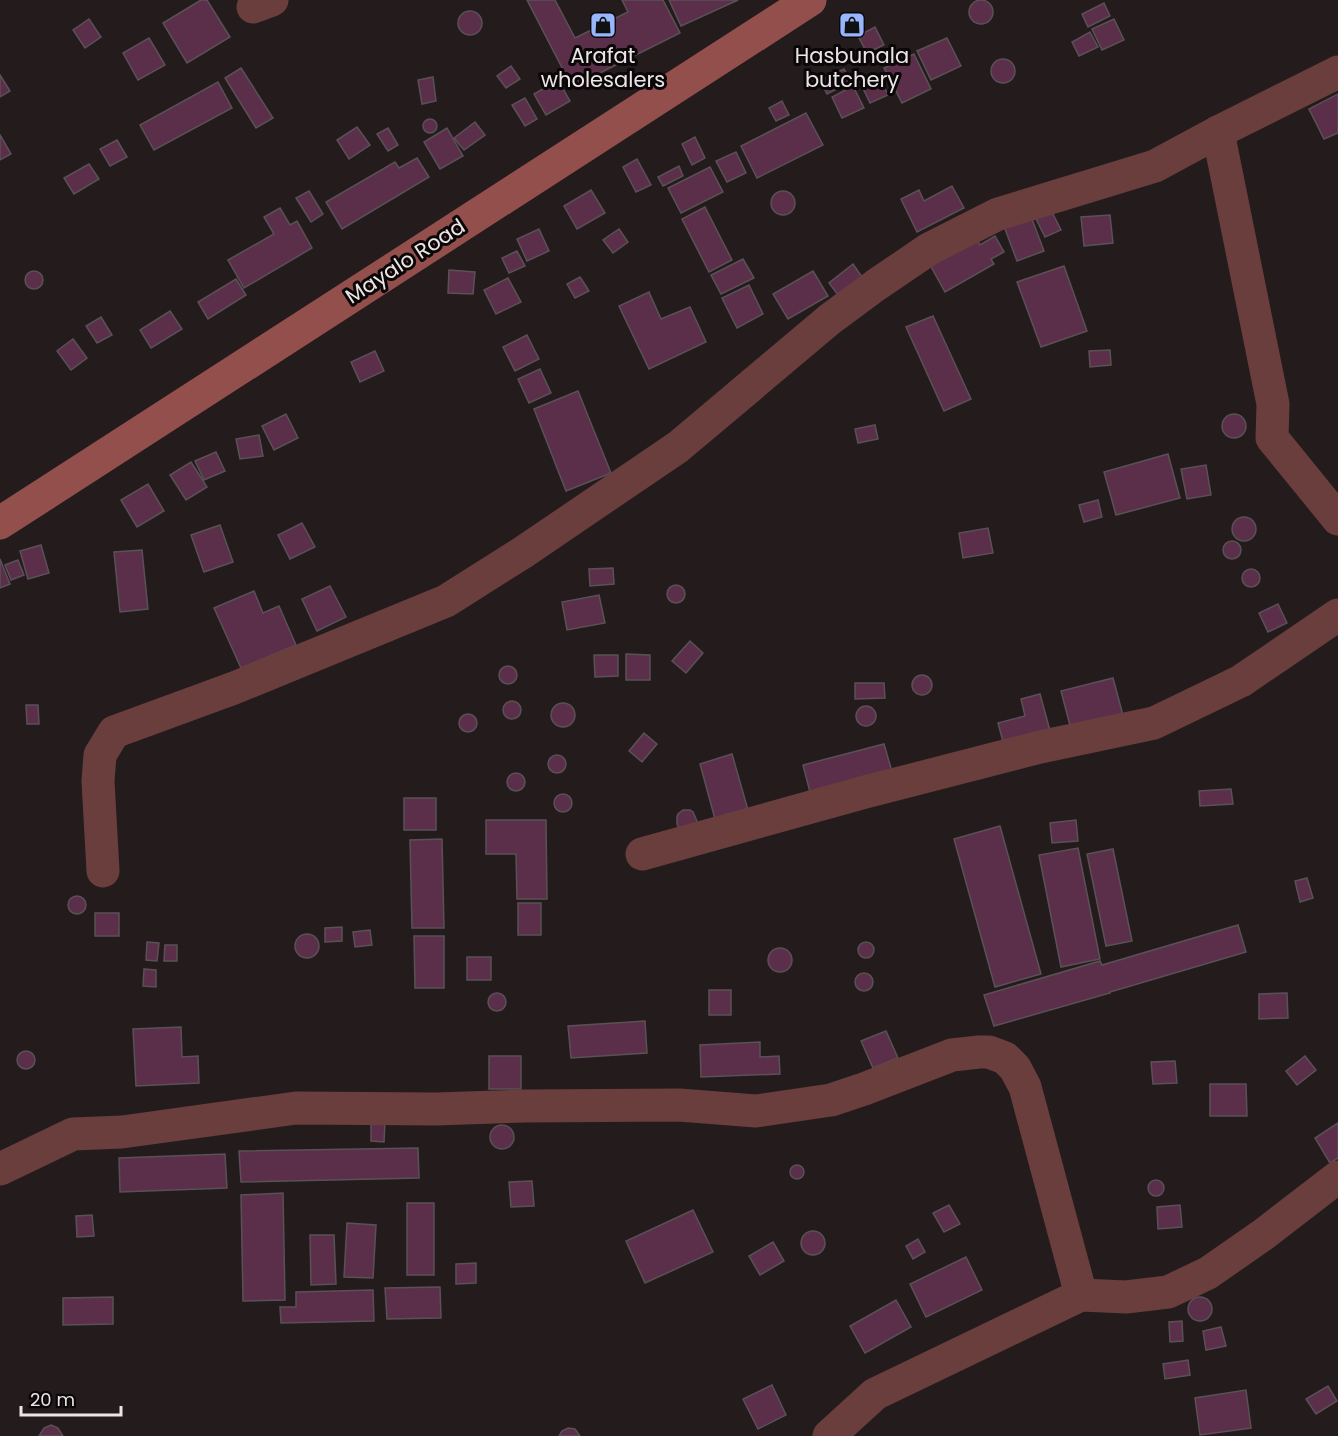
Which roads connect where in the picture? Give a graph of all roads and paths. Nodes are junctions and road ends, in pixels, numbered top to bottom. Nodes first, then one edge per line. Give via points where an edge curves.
1 (810, 0) edge
2 (1338, 72) edge
3 (1218, 132) junction
4 (1338, 519) edge
5 (0, 523) edge
6 (1338, 615) edge
7 (642, 854) dead end
8 (103, 871) dead end
9 (0, 1169) edge
10 (1338, 1177) edge
11 (1081, 1295) junction
12 (829, 1436) edge

1 - 5 street, Mayalo Road
2 - 3 street
3 - 4 street via 1273,404 1272,438
3 - 8 street via 1155,166 998,214 929,249 830,319 678,447 446,601 234,688 114,732 100,755
6 - 7 street via 1241,681 1154,723 1029,750
9 - 11 street via 73,1134 296,1107 679,1105 756,1111 831,1100 952,1054 989,1052 1005,1058 1025,1088
10 - 11 street via 1208,1273 1168,1292 1126,1297
11 - 12 street via 875,1394

